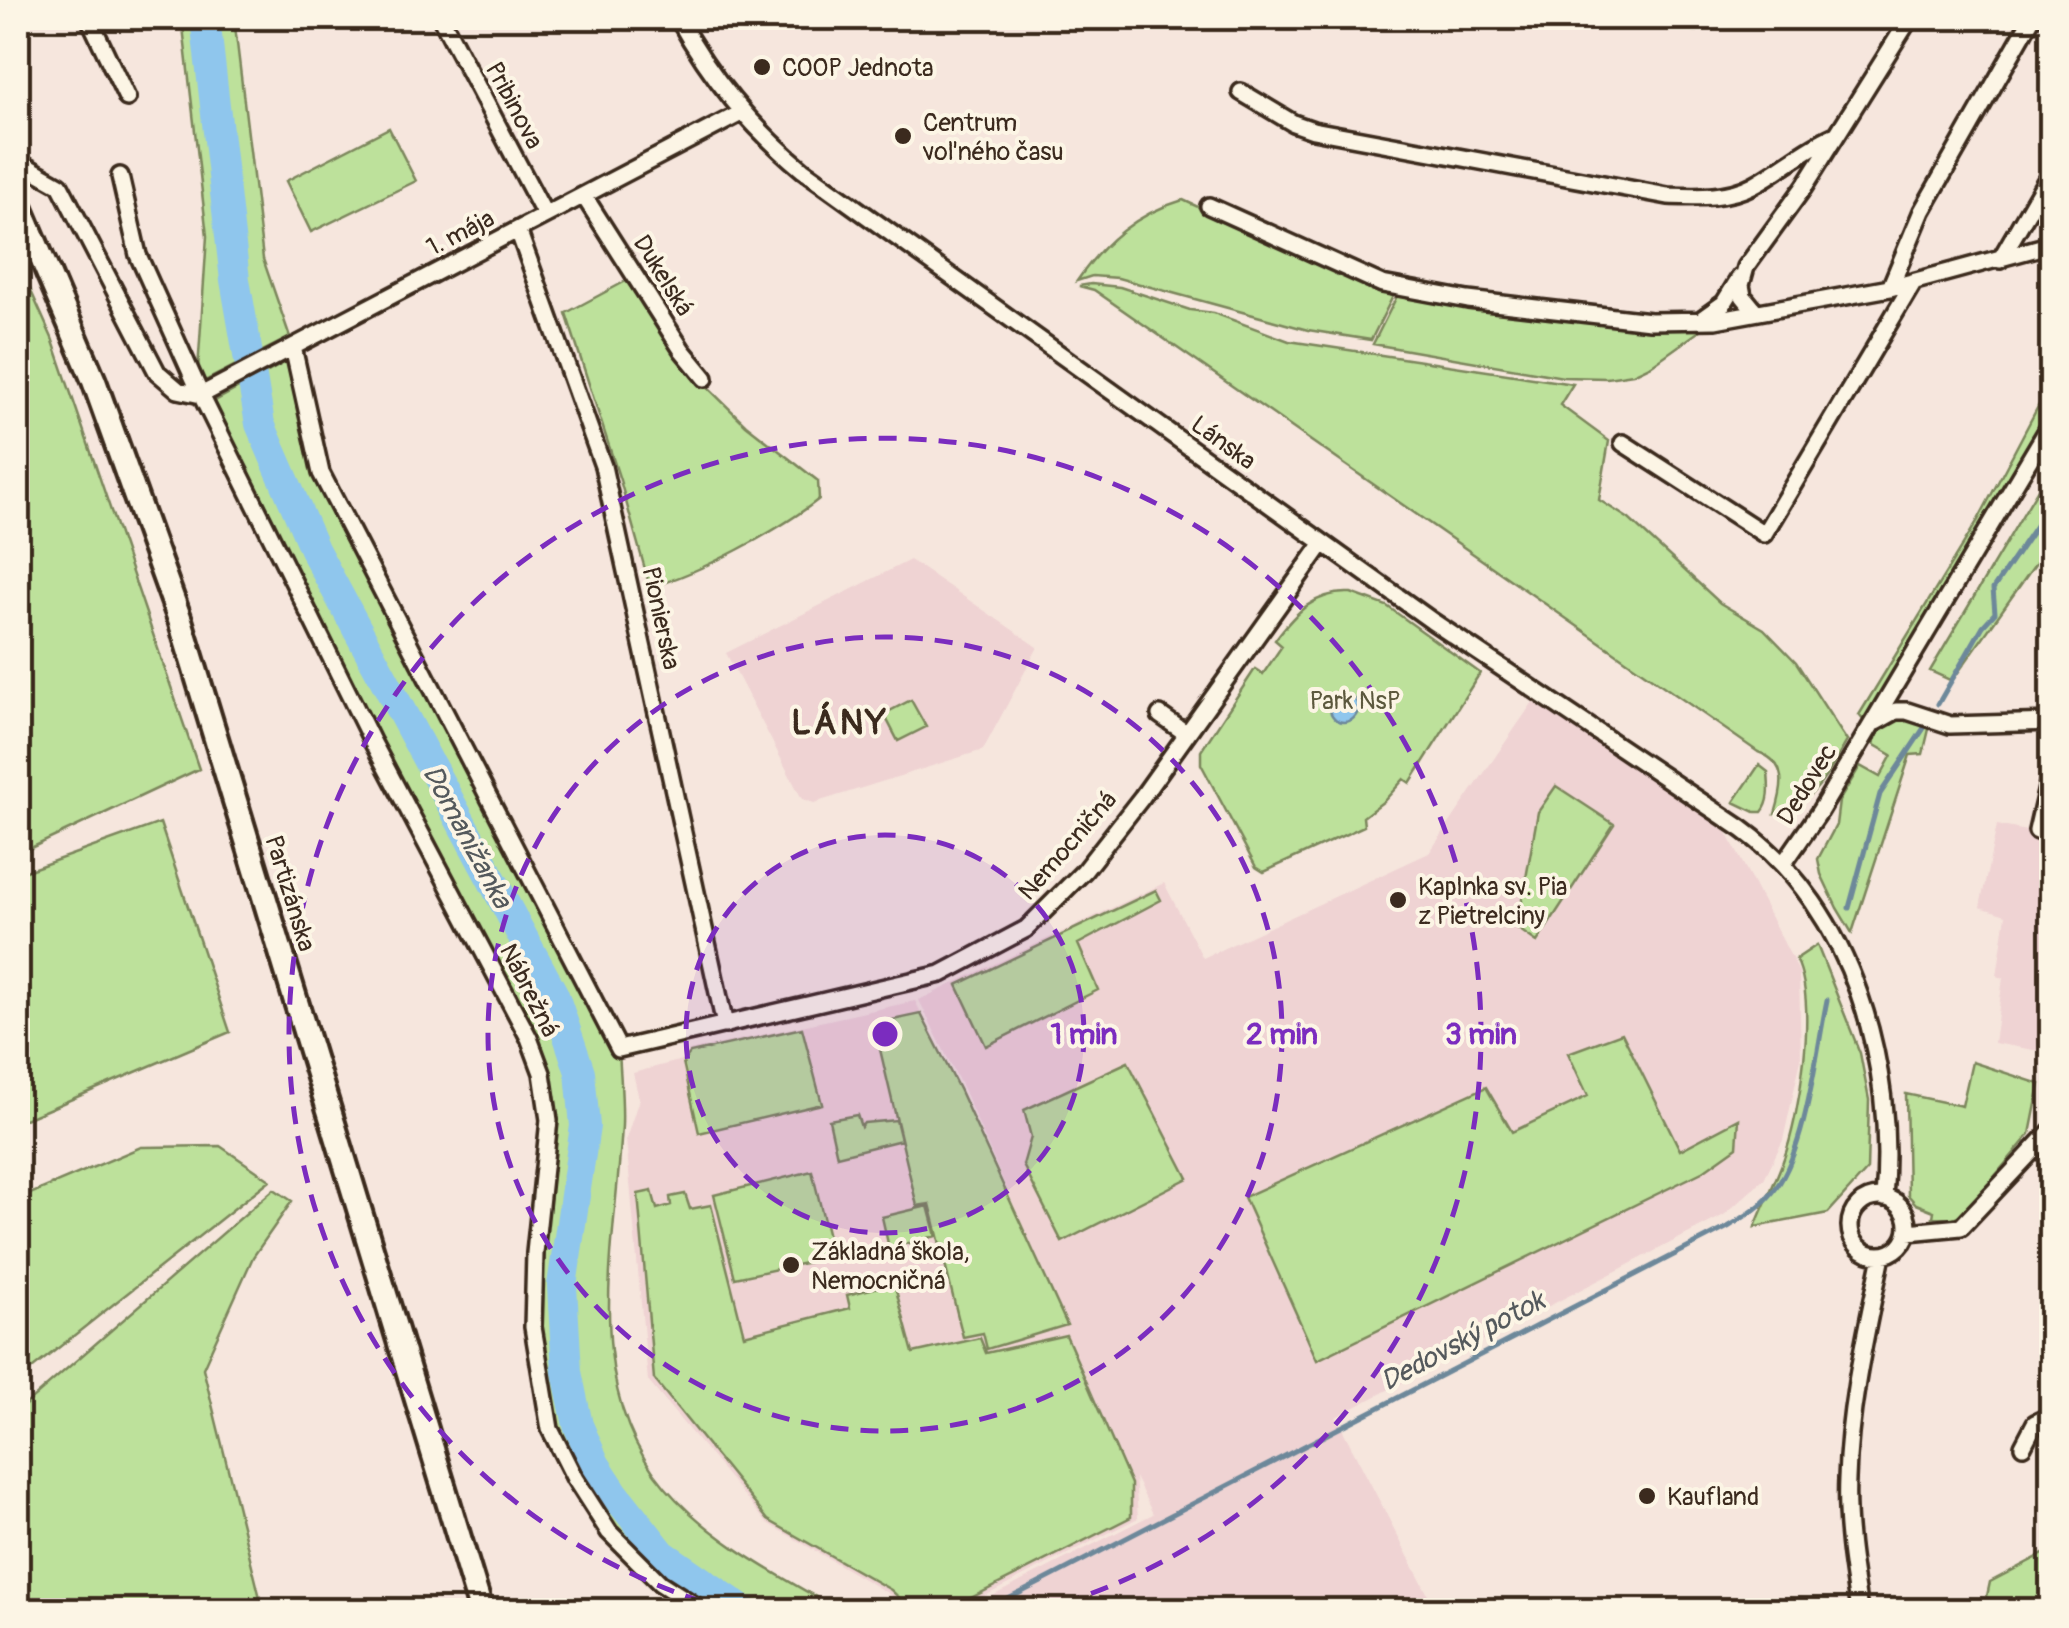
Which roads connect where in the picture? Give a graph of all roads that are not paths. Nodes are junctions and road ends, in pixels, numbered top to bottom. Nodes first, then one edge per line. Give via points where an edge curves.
1 (88, 18) edge
2 (442, 18) edge
3 (678, 18) edge
4 (1910, 18) edge
5 (2032, 18) edge
6 (1240, 92) dead end
7 (127, 98) dead end
8 (741, 113) junction
9 (1833, 136) junction
10 (18, 167) edge
11 (2052, 170) edge
12 (120, 176) dead end
13 (584, 196) junction
14 (18, 202) edge
15 (1209, 206) dead end
16 (545, 215) junction
17 (518, 230) junction
18 (2052, 244) edge
19 (2000, 260) junction
20 (1746, 267) junction
21 (1914, 283) junction
22 (1890, 288) junction
23 (1756, 312) junction
24 (1679, 322) junction
25 (293, 347) junction
26 (705, 378) dead end
27 (201, 395) junction
28 (2052, 422) edge
29 (1623, 443) dead end
30 (1323, 543) junction
31 (1160, 715) dead end
32 (2052, 722) edge
33 (1870, 728) junction
34 (1187, 734) junction
35 (2052, 766) edge
36 (2037, 830) dead end
37 (1784, 863) junction
38 (725, 1025) junction
39 (619, 1049) joint
40 (2052, 1130) edge
41 (1884, 1198) junction
42 (1908, 1232) junction
43 (1882, 1256) junction
44 (2052, 1415) edge
45 (2023, 1446) dead end
46 (482, 1610) edge
47 (702, 1610) edge
48 (1859, 1610) edge

1 - 7 street
2 - 16 street, Pribinova
3 - 8 street, Lánska
4 - 9 street
5 - 22 street via 1922,212
6 - 9 street via 1313,130 1668,196 1743,189
8 - 13 street, 1. mája
8 - 30 street, Lánska via 827,188
9 - 20 street
10 - 27 street via 60,185 157,372 178,390
11 - 19 street
12 - 27 street, Nábrežná via 138,254
13 - 16 street, 1. mája
13 - 26 street, Dukelská
14 - 46 main road, Partizánska via 94,382 180,620
15 - 24 street via 1401,288
16 - 17 street, 1. mája
17 - 25 street, 1. mája
17 - 38 street, Pionierska via 604,466 640,599
18 - 19 street
19 - 21 street
20 - 23 street via 1743,296
20 - 24 street via 1719,309
21 - 22 street
21 - 29 street via 1764,534
22 - 23 street
23 - 24 street
25 - 27 street, 1. mája
25 - 39 street, Nábrežná via 321,474
27 - 47 street, Nábrežná via 542,1074 549,1120 534,1327 550,1429 609,1532 660,1583
28 - 33 street, Dedovec
30 - 34 street, Nemocničná
30 - 37 street, Lánska
31 - 34 street
32 - 33 street via 1938,723 1906,711 1883,716
33 - 37 street, Dedovec
34 - 38 street, Nemocničná via 1084,871 1026,928 941,974
35 - 36 street
37 - 41 street, Dedovec via 1829,931 1866,1013 1882,1074
38 - 39 street, Nemocničná
40 - 42 street via 1961,1227
41 - 42 street via 1905,1212
41 - 43 street via 1859,1205 1850,1224 1858,1247
42 - 43 street via 1894,1252
43 - 48 street via 1846,1479
44 - 45 street via 2035,1423

